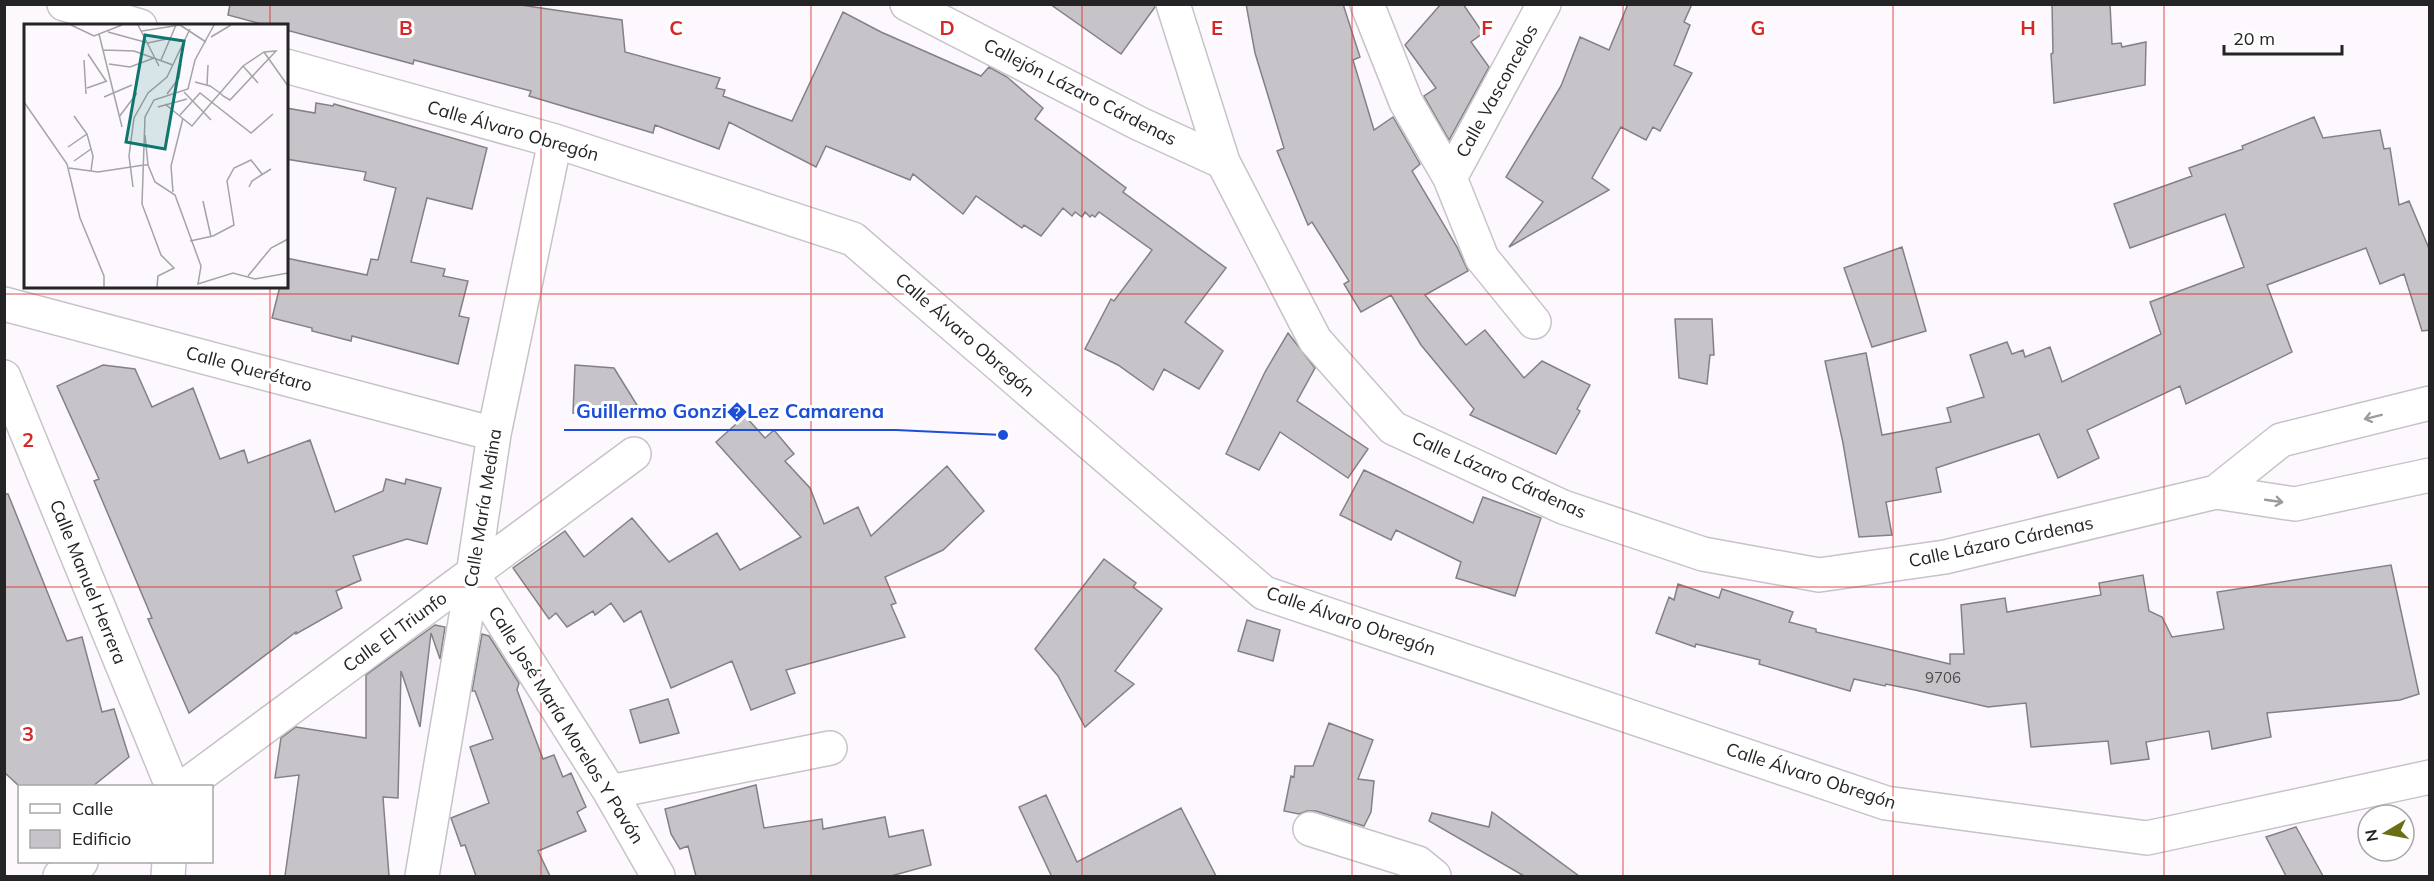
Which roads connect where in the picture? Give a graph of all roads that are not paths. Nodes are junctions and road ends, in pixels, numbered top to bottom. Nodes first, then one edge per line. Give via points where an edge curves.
1 (64, 4) edge
2 (907, 4) edge
3 (1173, 4) edge
4 (1367, 4) edge
5 (1544, 4) edge
6 (133, 24) edge
7 (288, 67) edge
8 (555, 141) junction
9 (1223, 162) junction
10 (1450, 178) junction
11 (4, 304) edge
12 (1534, 322) dead end
13 (4, 377) edge
14 (2430, 403) edge
15 (494, 434) junction
16 (634, 454) dead end
17 (2430, 475) edge
18 (2216, 492) junction
19 (473, 575) junction
20 (830, 748) dead end
21 (2430, 777) edge
22 (172, 785) edge
23 (186, 785) edge
24 (610, 792) junction
25 (1310, 829) dead end
26 (78, 863) edge
27 (60, 876) edge
28 (422, 876) edge
29 (658, 876) edge
30 (1434, 876) edge

1 - 6 street
2 - 9 street, Callejón Lázaro Cárdenas via 1140,124
3 - 9 street, Calle Lázaro Cárdenas
4 - 10 street via 1406,102
5 - 10 street, Calle Vasconcelos
7 - 8 street, Calle Álvaro Obregón
8 - 15 street, Calle María Medina
8 - 21 street, Calle Álvaro Obregón via 853,239 1264,593 1886,803 2147,838
9 - 18 street, Calle Lázaro Cárdenas via 1315,340 1393,428 1563,507 1703,554 1819,575 1944,557
10 - 12 street via 1482,258
11 - 15 street, Calle Querétaro
13 - 22 street, Calle Manuel Herrera
14 -> 18 street, Calle Lázaro Cárdenas via 2281,440
15 - 19 street, Calle María Medina
16 - 19 street, Calle El Triunfo
18 -> 17 street, Calle Lázaro Cárdenas via 2295,504
19 - 23 street, Calle El Triunfo
19 - 24 street, Calle José María Morelos Y Pavón
19 - 28 street, Calle María Medina
20 - 24 street
24 - 29 street, Calle José María Morelos Y Pavón
25 - 30 street via 1418,863
26 - 27 street

